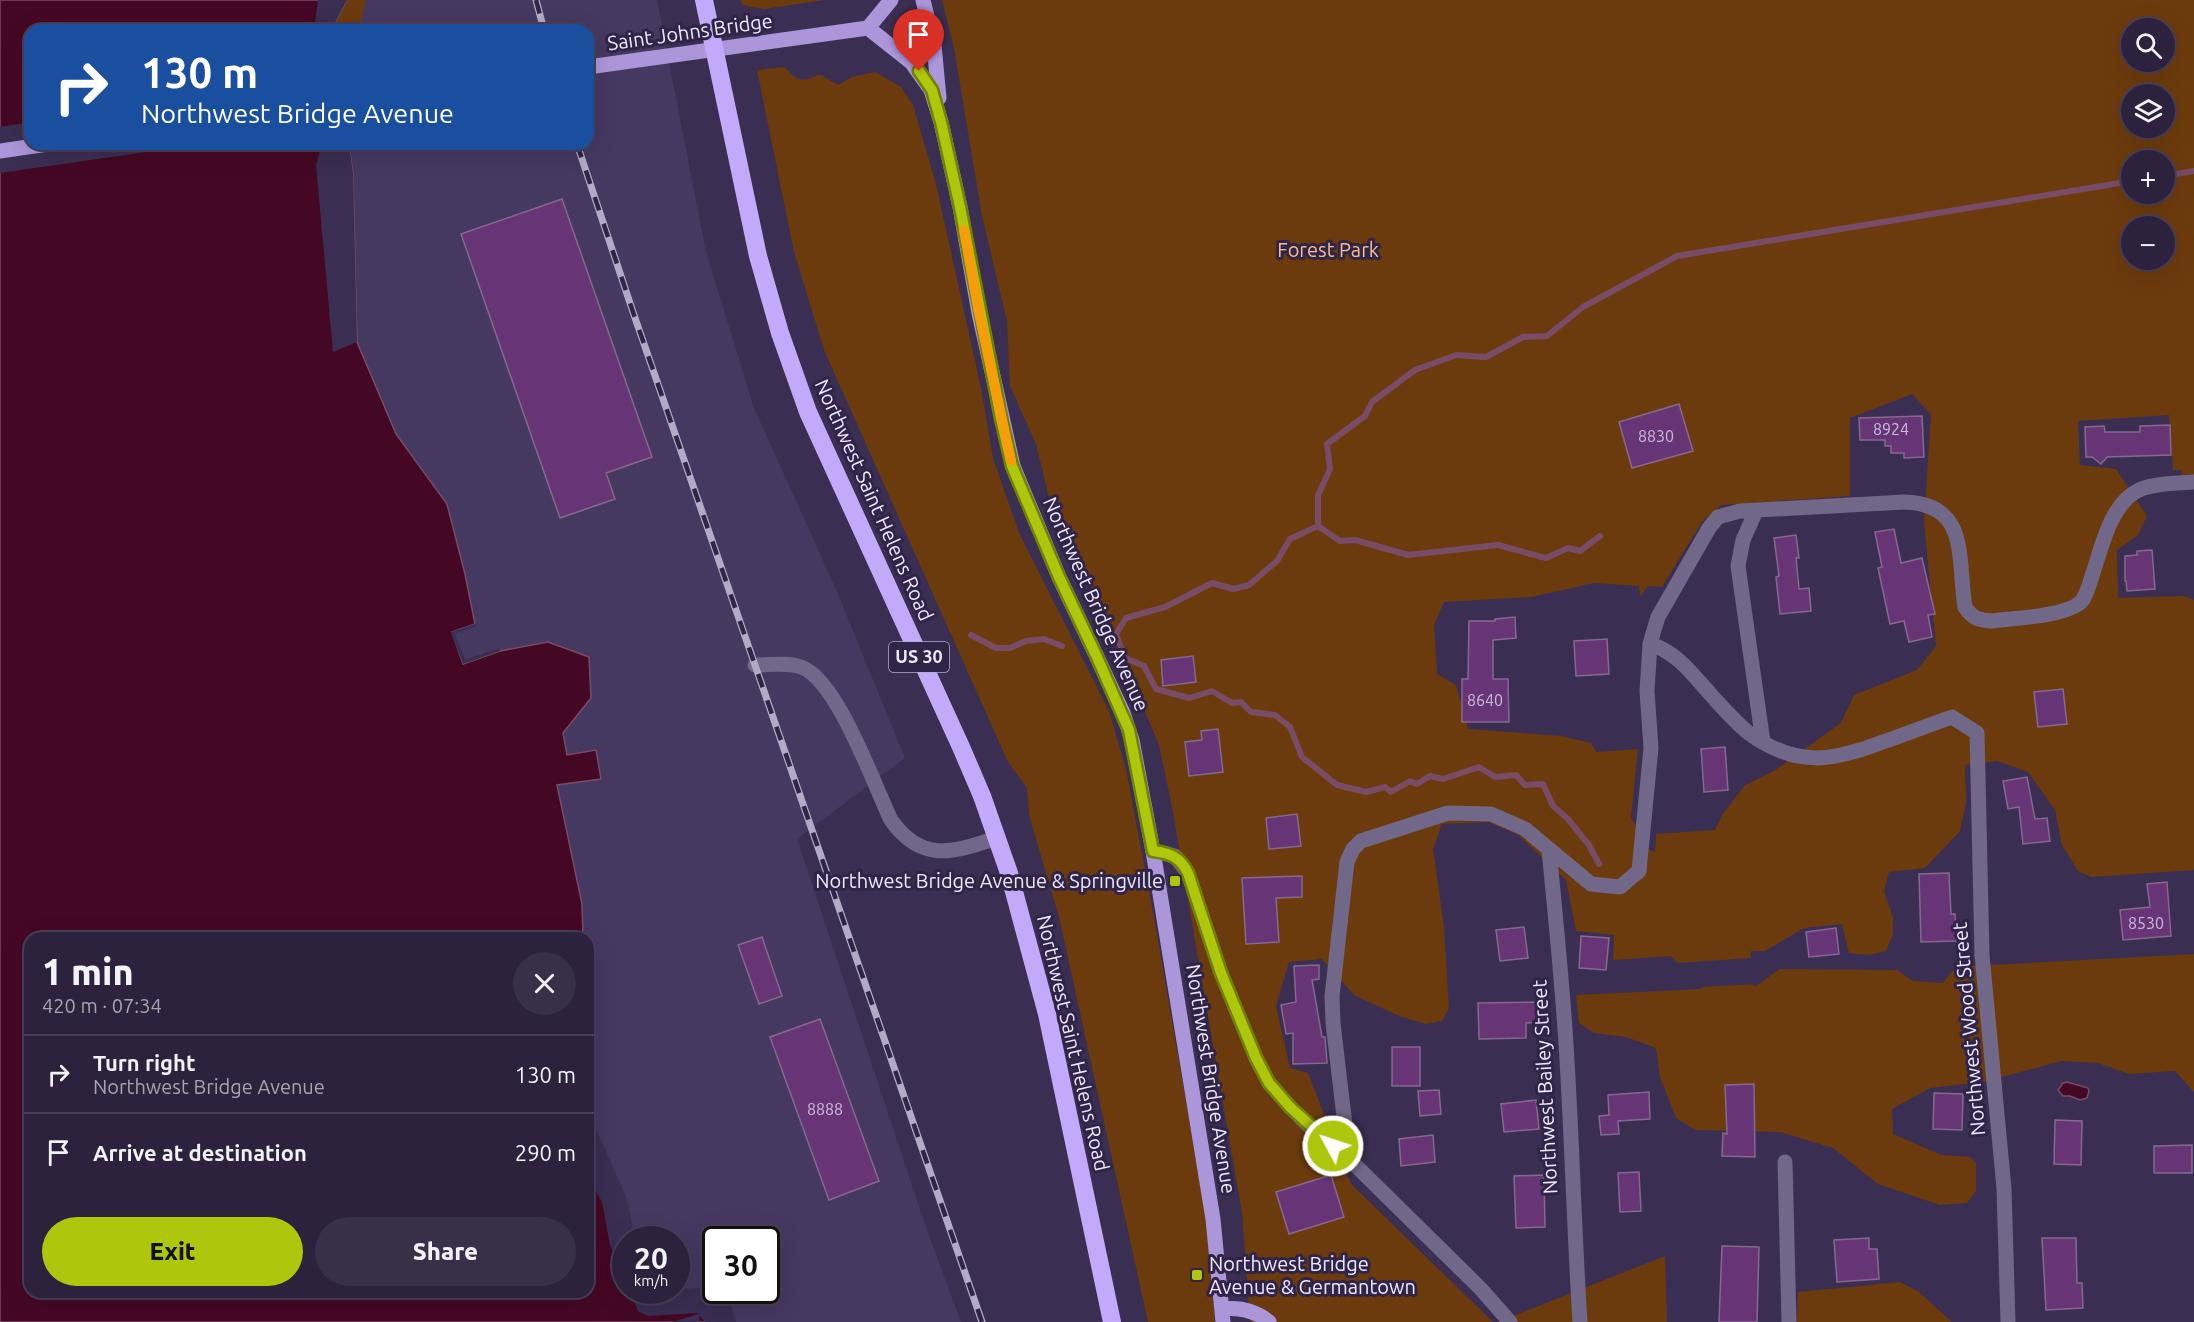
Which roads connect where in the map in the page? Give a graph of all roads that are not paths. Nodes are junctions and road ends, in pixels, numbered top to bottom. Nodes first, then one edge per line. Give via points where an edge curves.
1 (704, 0) edge
2 (924, 0) edge
3 (890, 2) edge
4 (868, 28) junction
5 (594, 67) edge
6 (941, 122) junction
7 (24, 148) edge
8 (0, 151) edge
9 (2194, 482) edge
10 (1756, 511) junction
11 (1650, 644) junction
12 (755, 665) dead end
13 (1763, 742) junction
14 (997, 838) junction
15 (1549, 849) junction
16 (1153, 851) junction
17 (1349, 1159) junction
18 (1785, 1161) dead end
19 (1222, 1316) edge
20 (1112, 1322) edge
21 (1269, 1322) edge
22 (1510, 1322) edge
23 (1580, 1322) edge
24 (1789, 1322) edge
25 (2008, 1322) edge

1 - 14 highway, Northwest Saint Helens Road / US 30 via 758,256 780,333 804,401 961,747
2 - 6 main road, Northwest Bridge Avenue via 934,45
3 - 4 main road
4 - 5 main road, Saint Johns Bridge
4 - 6 main road, Northwest Bridge Avenue via 911,62 928,85
6 - 16 main road, Northwest Bridge Avenue via 1012,466 1123,713
7 - 8 main road
9 - 10 street via 2139,490 2121,507 2107,529 2081,602 2061,612 1991,621 1970,615 1965,606 1957,534 1946,515 1936,508 1904,502
10 - 11 street via 1740,511 1718,517 1714,522 1658,617
10 - 13 street via 1743,540 1738,566
11 - 13 street via 1680,660 1729,715
11 - 15 street via 1647,691 1651,748 1639,872 1620,887 1591,884
12 - 14 street via 799,666 826,686 891,820 912,843 949,852
13 - 25 street, Northwest Wood Street via 1793,756 1826,759 1851,754 1952,717 1977,733 1982,955 2004,1188
14 - 20 highway, Northwest Saint Helens Road / US 30 via 1047,1014
15 - 17 street via 1526,830 1491,814 1448,813 1361,841 1353,849 1347,862 1332,996
15 - 23 street, Northwest Bailey Street via 1566,1042
16 - 17 street via 1175,856 1184,865 1221,973 1269,1083 1317,1134
16 - 19 main road, Northwest Bridge Avenue via 1213,1219
17 - 22 street
18 - 24 street
19 - 21 main road via 1239,1307

